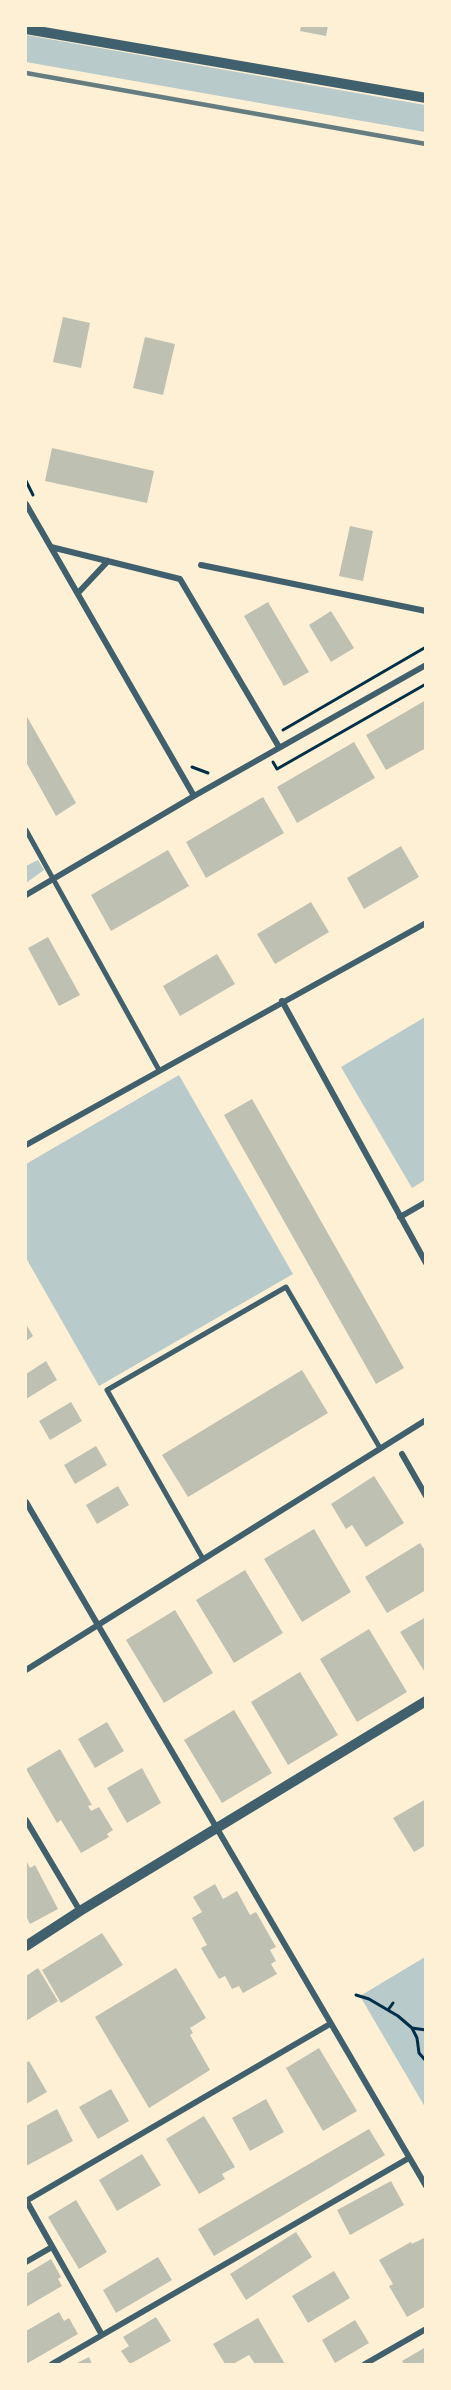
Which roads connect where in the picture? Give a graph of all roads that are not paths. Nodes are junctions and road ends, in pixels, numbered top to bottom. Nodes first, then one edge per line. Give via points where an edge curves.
1 (26, 29) edge
2 (426, 98) edge
3 (26, 504) edge
4 (51, 547) junction
5 (108, 561) junction
6 (201, 565) dead end
7 (78, 593) junction
8 (426, 611) edge
9 (426, 665) edge
10 (279, 747) junction
11 (194, 796) junction
12 (26, 830) edge
13 (53, 879) junction
14 (26, 896) edge
15 (426, 923) edge
16 (282, 1001) junction
17 (159, 1070) junction
18 (26, 1145) edge
19 (426, 1202) edge
20 (400, 1217) junction
21 (426, 1263) edge
22 (426, 1420) edge
23 (380, 1448) junction
24 (402, 1454) dead end
25 (426, 1496) edge
26 (26, 1502) edge
27 (203, 1559) junction
28 (97, 1626) junction
29 (26, 1670) edge
30 (426, 1701) edge
31 (26, 1820) edge
32 (216, 1828) junction
33 (80, 1911) junction
34 (26, 1946) edge
35 (330, 2024) junction
36 (409, 2158) junction
37 (426, 2186) edge
38 (26, 2201) edge
39 (52, 2247) junction
40 (26, 2262) edge
41 (426, 2328) edge
42 (102, 2335) junction
43 (52, 2364) edge
44 (365, 2364) edge

1 - 2 street
3 - 4 street
4 - 5 street
4 - 7 street
5 - 7 street
5 - 10 street via 180,579
6 - 8 street
7 - 11 street
9 - 10 street
10 - 11 street
11 - 13 street
12 - 13 street
13 - 14 street
13 - 17 street
15 - 16 street
16 - 17 street
16 - 20 street
17 - 18 street
19 - 20 street
20 - 21 street
22 - 23 street
23 - 27 street
23 - 27 street via 286,1287 107,1390
24 - 25 street
26 - 28 street
27 - 28 street
28 - 29 street
28 - 32 street
30 - 32 street
31 - 33 street
32 - 33 street
32 - 35 street
33 - 34 street
35 - 36 street
35 - 38 street
36 - 37 street
36 - 42 street
38 - 39 street
39 - 40 street
39 - 42 street
41 - 44 street
42 - 43 street

